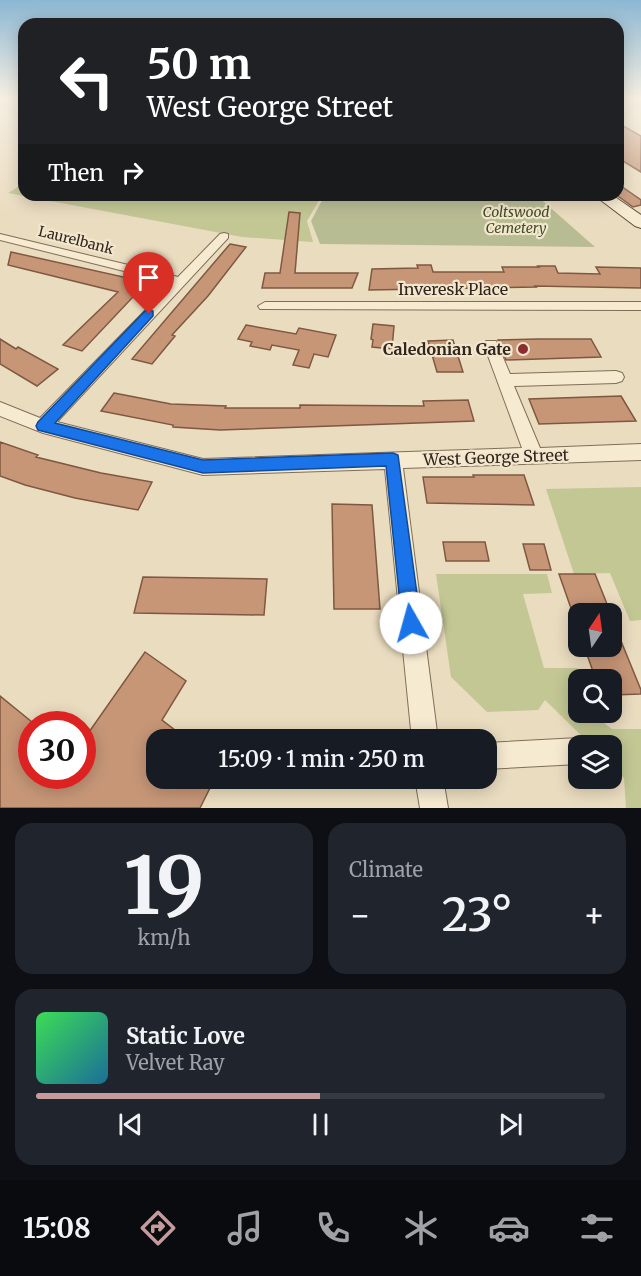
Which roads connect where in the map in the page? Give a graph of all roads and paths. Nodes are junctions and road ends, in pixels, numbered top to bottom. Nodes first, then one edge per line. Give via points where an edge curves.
1 (611, 201) edge
2 (638, 219) edge
3 (224, 236) dead end
4 (0, 237) edge
5 (180, 281) junction
6 (265, 306) dead end
7 (641, 306) edge
8 (491, 345) dead end
9 (615, 377) dead end
10 (504, 380) junction
11 (0, 409) edge
12 (43, 426) junction
13 (641, 452) edge
14 (534, 456) junction
15 (393, 459) junction
16 (423, 729) edge
17 (568, 752) edge
18 (497, 755) edge
19 (431, 789) edge
20 (434, 808) edge

1 - 2 main road
3 - 5 street
4 - 5 street, Laurelbank
5 - 12 street
6 - 7 street, Inveresk Place
8 - 10 street
9 - 10 street
10 - 14 street
11 - 12 street, West George Street
12 - 15 street, West George Street via 203,467
13 - 14 street, West George Street
14 - 15 street, West George Street
15 - 16 street
17 - 18 street
19 - 20 street

